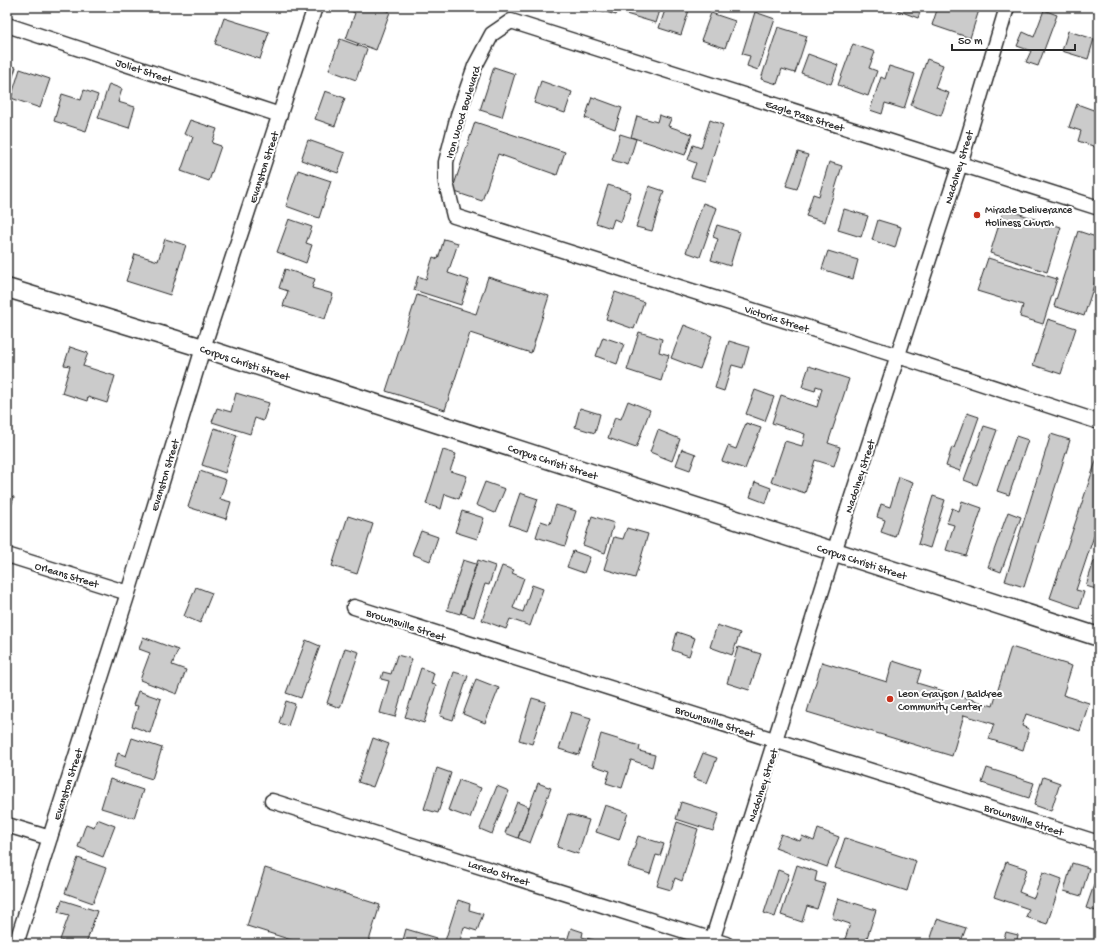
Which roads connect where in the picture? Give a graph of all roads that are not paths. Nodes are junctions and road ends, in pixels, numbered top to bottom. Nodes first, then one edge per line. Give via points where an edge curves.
1 (315, 7) edge
2 (1007, 7) edge
3 (511, 21) joint
4 (7, 25) edge
5 (280, 114) junction
6 (960, 164) junction
7 (1099, 208) edge
8 (454, 216) joint
9 (7, 288) edge
10 (203, 348) junction
11 (898, 356) junction
12 (1099, 422) edge
13 (834, 552) junction
14 (7, 555) edge
15 (128, 593) junction
16 (354, 607) dead end
17 (1099, 637) edge
18 (776, 741) junction
19 (272, 801) dead end
20 (7, 825) edge
21 (50, 838) junction
22 (1099, 843) edge
23 (716, 943) edge
24 (16, 944) edge

1 - 5 street, Evanston Street
2 - 6 street, Nadolney Street
3 - 6 street, Eagle Pass Street
3 - 8 street, Iron Wood Boulevard via 492,34 475,66 458,116 446,162 446,183
4 - 5 street, Joliet Street
5 - 10 street, Evanston Street
6 - 7 street, Eagle Pass Street
6 - 11 street, Nadolney Street
8 - 11 street, Victoria Street
9 - 10 street, Corpus Christi Street
10 - 13 street, Corpus Christi Street
10 - 15 street, Evanston Street
11 - 12 street, Victoria Street
11 - 13 street, Nadolney Street
13 - 17 street, Corpus Christi Street
13 - 18 street, Nadolney Street
14 - 15 street, Orleans Street
15 - 21 street, Evanston Street
16 - 18 street, Brownsville Street
18 - 22 street, Brownsville Street
18 - 23 street, Nadolney Street
19 - 23 street, Laredo Street
20 - 21 street
21 - 24 street, Evanston Street

